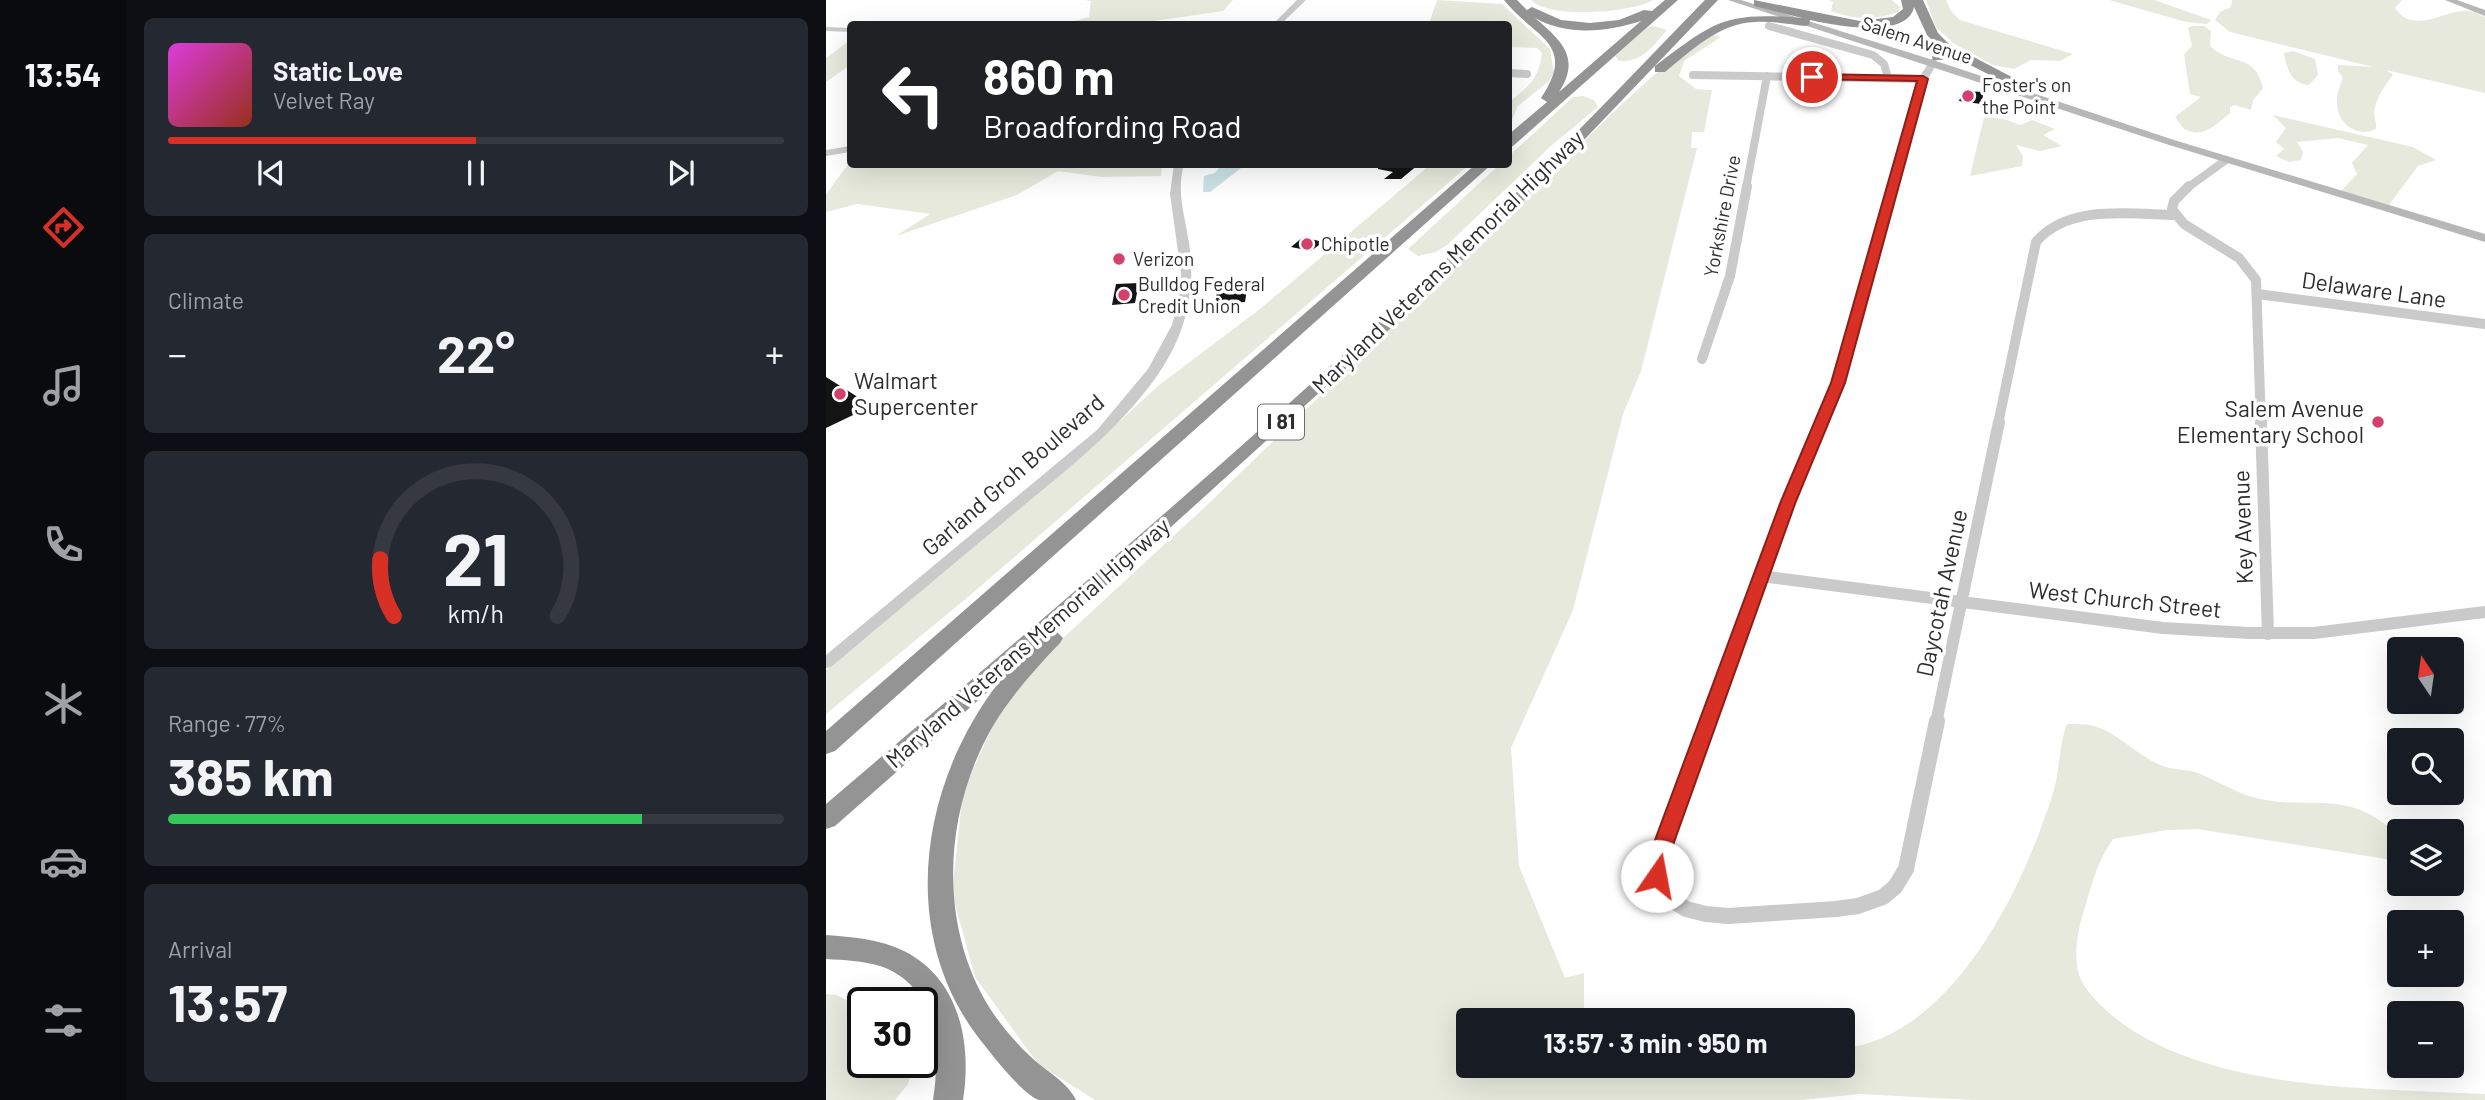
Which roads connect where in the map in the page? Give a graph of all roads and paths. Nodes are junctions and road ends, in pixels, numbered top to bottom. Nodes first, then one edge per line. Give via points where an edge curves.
1 (1302, 0) edge
2 (1510, 0) edge
3 (1521, 0) edge
4 (1670, 0) edge
5 (1712, 0) edge
6 (1733, 0) edge
7 (1907, 0) edge
8 (1917, 0) edge
9 (2449, 0) edge
10 (1753, 1) edge
11 (1292, 11) junction
12 (2485, 13) edge
13 (1280, 21) edge
14 (1287, 21) edge
15 (1805, 22) junction
16 (1769, 26) dead end
17 (826, 29) edge
18 (847, 30) edge
19 (1939, 56) junction
20 (1512, 73) edge
21 (1527, 74) dead end
22 (1693, 75) dead end
23 (1767, 76) junction
24 (1888, 78) junction
25 (1923, 79) junction
26 (2018, 84) joint
27 (1595, 120) junction
28 (1512, 138) edge
29 (1512, 138) edge
30 (2170, 142) junction
31 (847, 150) edge
32 (826, 153) edge
33 (2226, 160) junction
34 (1179, 168) edge
35 (1480, 168) edge
36 (2175, 215) junction
37 (2485, 238) edge
38 (2257, 293) junction
39 (2485, 324) edge
40 (1702, 359) dead end
41 (1159, 529) junction
42 (1761, 576) junction
43 (1962, 601) junction
44 (2485, 612) edge
45 (2268, 634) junction
46 (826, 663) edge
47 (826, 743) edge
48 (826, 819) edge
49 (826, 947) edge
50 (948, 1100) edge
51 (1061, 1100) edge

1 - 11 street
2 - 28 highway via 1553,38 1563,66 1552,94
3 - 4 highway via 1545,19 1590,26 1638,19
4 - 29 highway, Maryland Veterans Memorial Highway
5 - 27 highway, Maryland Veterans Memorial Highway / I 81
6 - 15 main road, Salem Avenue
7 - 10 highway via 1909,10 1902,17 1867,24 1833,21
8 - 19 highway
9 - 12 main road
10 - 19 main road, Salem Avenue
11 - 13 street
11 - 14 street
15 - 19 main road, Salem Avenue
15 - 27 highway via 1753,18 1718,26
16 - 24 street via 1873,55 1884,64
17 - 18 street
19 - 25 street
19 - 26 highway
19 - 30 main road, Salem Avenue
20 - 21 street
22 - 23 street
23 - 24 street
23 - 40 street, Yorkshire Drive via 1730,276
24 - 25 street
25 - 42 street via 1838,383
26 - 30 main road, Salem Avenue
27 - 41 highway, Maryland Veterans Memorial Highway / I 81 via 1426,287
30 - 33 main road, Salem Avenue
31 - 32 street
33 - 36 street via 2173,202
33 - 37 main road, Salem Avenue
34 - 46 street, Garland Groh Boulevard via 1176,194 1188,283 1176,330 1135,398 1050,477
35 - 47 highway, Maryland Veterans Memorial Highway / I 81
36 - 38 street via 2190,230 2222,245 2245,263 2256,280
36 - 43 street, Daycotah Avenue via 2079,217 2040,234
38 - 39 street, Delaware Lane
38 - 45 street, Key Avenue
41 - 48 highway, Maryland Veterans Memorial Highway / I 81
41 - 51 highway via 1044,645 994,705 962,766 939,854 938,898 945,935 969,999 1012,1056
42 - 43 street, West Church Street
42 - 43 street, Daycotah Avenue via 1658,859 1662,890 1690,912 1727,916 1855,907 1880,900 1897,887 1906,869
43 - 45 street, West Church Street via 2163,628
44 - 45 street, West Church Street via 2335,631
49 - 50 highway via 894,960 918,975 936,995 949,1024 952,1046

